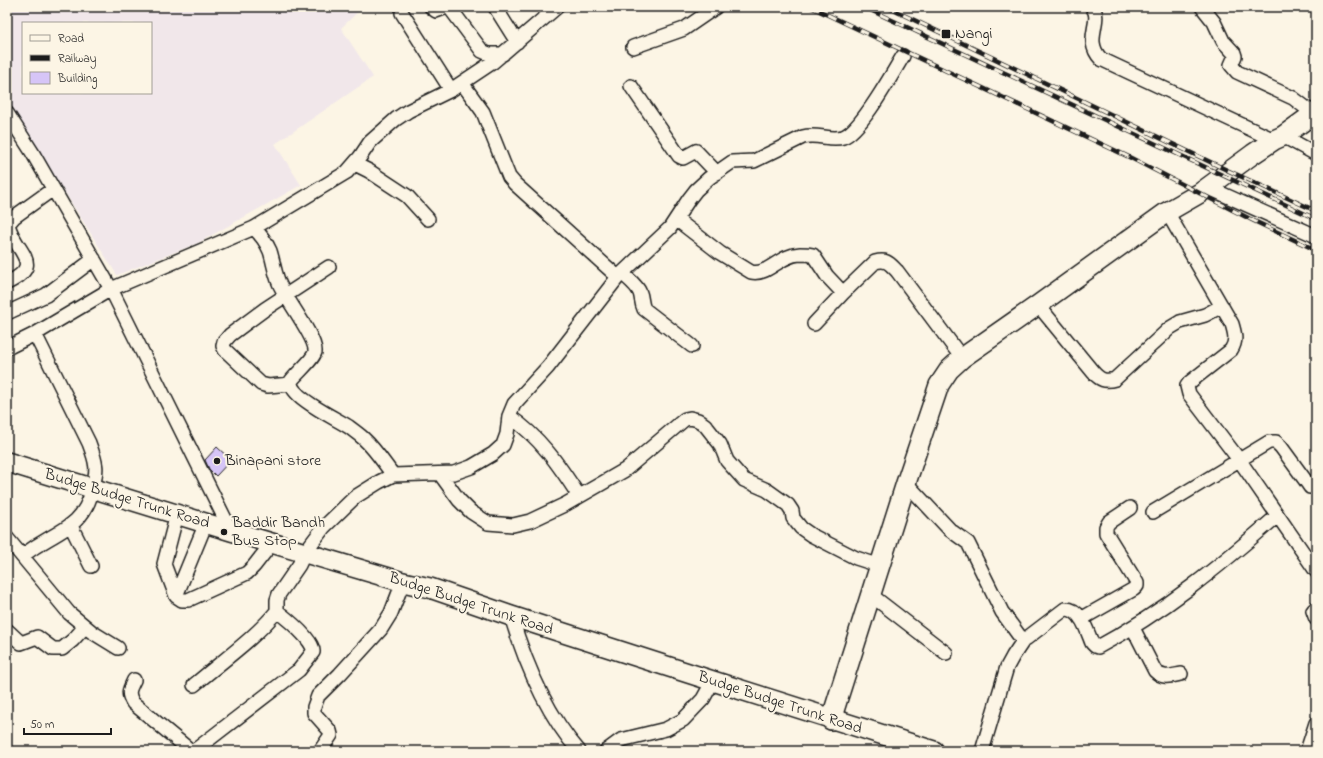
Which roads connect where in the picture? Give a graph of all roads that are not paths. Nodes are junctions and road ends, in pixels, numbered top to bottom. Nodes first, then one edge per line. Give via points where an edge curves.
1 (431, 7) edge
2 (495, 7) edge
3 (557, 7) edge
4 (716, 7) edge
5 (1092, 7) edge
6 (1202, 7) edge
7 (402, 13) dead end
8 (517, 42) junction
9 (633, 47) dead end
10 (503, 54) junction
11 (903, 56) dead end
12 (462, 83) junction
13 (631, 86) dead end
14 (451, 90) junction
15 (7, 113) edge
16 (1315, 113) edge
17 (1278, 138) junction
18 (1316, 154) edge
19 (355, 164) junction
20 (717, 173) junction
21 (1207, 187) junction
22 (53, 190) junction
23 (1166, 212) junction
24 (428, 219) dead end
25 (676, 219) junction
26 (254, 228) junction
27 (1316, 236) edge
28 (94, 259) junction
29 (329, 267) dead end
30 (620, 275) junction
31 (7, 283) edge
32 (111, 289) junction
33 (843, 293) junction
34 (286, 295) junction
35 (1038, 305) junction
36 (1222, 306) junction
37 (7, 313) edge
38 (814, 324) dead end
39 (35, 334) junction
40 (692, 346) dead end
41 (7, 348) edge
42 (962, 358) junction
43 (291, 384) junction
44 (509, 416) junction
45 (1240, 461) junction
46 (7, 462) edge
47 (440, 474) junction
48 (393, 475) junction
49 (906, 483) junction
50 (1316, 486) edge
51 (93, 489) junction
52 (579, 496) junction
53 (1130, 508) dead end
54 (1153, 512) dead end
55 (177, 514) junction
56 (1277, 516) junction
57 (206, 523) junction
58 (71, 526) junction
59 (231, 531) junction
60 (7, 538) edge
61 (272, 543) junction
62 (305, 552) junction
63 (22, 556) junction
64 (91, 566) dead end
65 (880, 566) junction
66 (1316, 571) edge
67 (403, 582) junction
68 (871, 595) junction
69 (176, 596) junction
70 (1316, 608) edge
71 (277, 611) junction
72 (511, 616) junction
73 (1081, 619) junction
74 (1316, 619) edge
75 (82, 624) junction
76 (1133, 628) junction
77 (7, 630) edge
78 (1023, 641) junction
79 (118, 648) dead end
80 (946, 653) dead end
81 (1181, 674) dead end
82 (134, 680) dead end
83 (713, 681) junction
84 (194, 685) dead end
85 (832, 720) junction
86 (1316, 723) edge
87 (192, 751) edge
88 (320, 751) edge
89 (579, 751) edge
90 (606, 751) edge
91 (934, 751) edge
92 (982, 751) edge
93 (1307, 751) edge

1 - 10 street via 436,11 450,8 482,51
2 - 8 street
3 - 8 street
4 - 9 street via 684,29
5 - 17 street via 1096,15 1092,42 1095,52 1101,59
6 - 16 street via 1214,22 1223,41 1234,53 1231,66 1237,72 1293,98
7 - 14 street
8 - 10 street
10 - 12 street
11 - 20 street via 865,118 851,133 838,138 807,136 754,161 732,162
12 - 14 street
12 - 30 street via 483,112 509,177
13 - 20 street via 679,156 686,158 696,151
14 - 19 street via 396,119 370,142
15 - 22 street
16 - 17 main road
17 - 18 street
17 - 21 main road
19 - 24 street via 407,196
19 - 26 street via 347,172
20 - 25 street via 696,190
21 - 23 main road
21 - 27 street
22 - 28 street
22 - 31 street via 8,224 27,267 25,272
23 - 35 main road
23 - 36 street
25 - 30 street via 670,228
25 - 33 street via 751,272 764,271 793,254 813,255 827,276
26 - 32 street
26 - 34 street via 264,239
28 - 32 street
28 - 37 street via 46,295
29 - 34 street
30 - 40 street via 636,286 644,308
30 - 44 street via 548,367 514,404
32 - 39 street
32 - 59 street
33 - 38 street
33 - 42 street via 875,262 888,262
34 - 43 street via 315,349
34 - 43 street via 230,335 223,346 231,357 261,384
35 - 36 street via 1093,372 1100,379 1107,381 1116,379 1170,328
35 - 42 main road
36 - 45 street via 1232,324 1235,343 1231,350 1190,382 1187,390
39 - 41 street
39 - 51 street via 89,443 97,472
42 - 49 main road via 949,370 939,385
43 - 48 street via 300,396 365,439
44 - 47 street via 507,434 502,445 493,454 471,467 454,473
44 - 52 street via 528,429 560,466
45 - 50 street via 1269,442 1276,442 1310,487
45 - 54 street
45 - 56 street
46 - 51 main road, Budge Budge Trunk Road
47 - 48 street
47 - 52 street via 459,500 488,523 513,525 530,521
48 - 62 street via 355,497 324,527
49 - 65 main road
49 - 78 street via 950,530 968,543 1002,612
51 - 55 main road, Budge Budge Trunk Road
51 - 58 street via 89,502
52 - 65 street via 625,470 685,419 690,418 705,425 720,444 727,461 744,480 767,490 788,504 793,518 801,528 856,558
53 - 73 street via 1109,522 1106,533 1137,586
55 - 57 main road, Budge Budge Trunk Road
55 - 69 street via 164,564
56 - 66 street
56 - 76 street via 1195,584
57 - 59 main road, Budge Budge Trunk Road
57 - 69 street
58 - 63 street
58 - 64 street
59 - 61 main road, Budge Budge Trunk Road
60 - 63 street
61 - 62 main road, Budge Budge Trunk Road
61 - 69 street via 247,573 188,600
62 - 67 main road, Budge Budge Trunk Road
62 - 71 street via 299,566 279,594
63 - 75 street via 69,613
65 - 68 main road
67 - 72 main road, Budge Budge Trunk Road via 430,588
67 - 88 street via 391,613 381,629 318,696 314,714 331,735
68 - 80 street
68 - 85 main road
70 - 74 street via 1313,611
71 - 84 street
71 - 87 street via 306,638 313,652 299,670
72 - 83 main road, Budge Budge Trunk Road
72 - 89 street via 524,654 549,707
73 - 76 street via 1092,643 1098,648
73 - 78 street via 1070,608 1065,609
75 - 77 street via 82,630 62,649 53,649 37,637 20,643
75 - 79 street
76 - 81 street via 1159,675 1165,677
78 - 92 street via 1007,667
82 - 87 street via 129,690 133,703
83 - 85 main road, Budge Budge Trunk Road
83 - 90 street via 703,699 683,720 666,729 620,740
85 - 91 main road, Budge Budge Trunk Road
86 - 93 street

